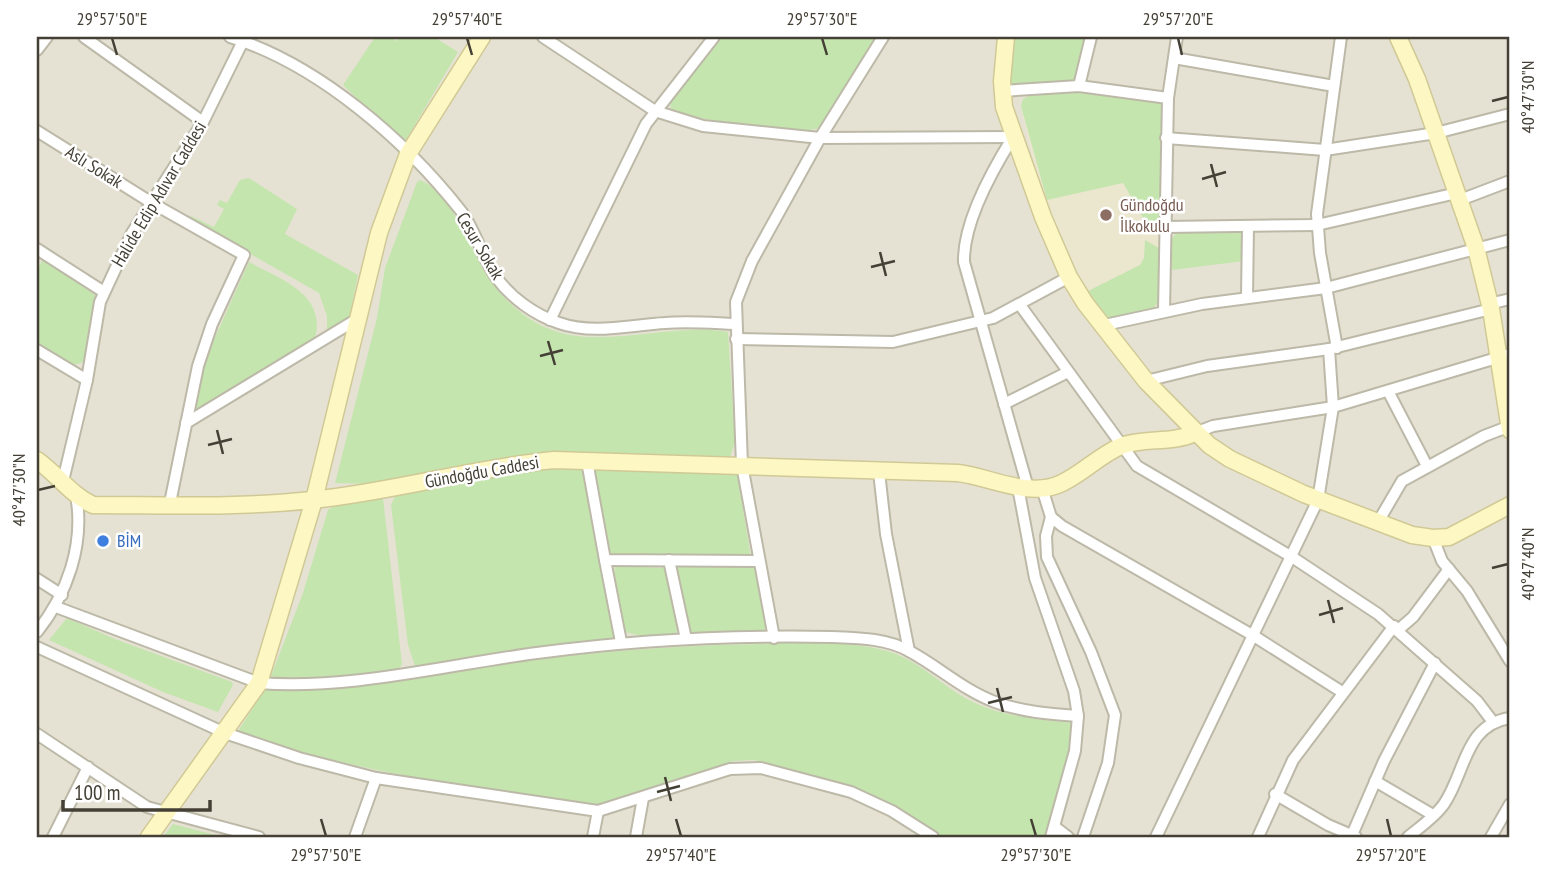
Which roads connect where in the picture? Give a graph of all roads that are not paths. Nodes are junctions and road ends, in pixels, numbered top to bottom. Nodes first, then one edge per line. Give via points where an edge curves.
1 (47, 37) edge
2 (84, 37) edge
3 (230, 37) edge
4 (482, 37) edge
5 (542, 37) edge
6 (714, 37) edge
7 (883, 37) edge
8 (1006, 37) edge
9 (1091, 37) edge
10 (1177, 37) edge
11 (1341, 37) edge
12 (1398, 37) edge
13 (244, 39) edge
14 (37, 50) edge
15 (1174, 58) junction
16 (1079, 86) junction
17 (1334, 86) junction
18 (1002, 91) junction
19 (1168, 98) junction
20 (654, 111) junction
21 (1510, 114) edge
22 (203, 122) junction
23 (37, 131) edge
24 (1436, 133) junction
25 (1013, 137) junction
26 (820, 138) junction
27 (1166, 138) junction
28 (1325, 149) junction
29 (408, 154) junction
30 (1510, 181) edge
31 (1458, 196) junction
32 (152, 203) junction
33 (1317, 225) junction
34 (1165, 227) junction
35 (1248, 228) junction
36 (1510, 240) edge
37 (1476, 248) junction
38 (37, 249) edge
39 (1069, 276) junction
40 (1326, 288) junction
41 (104, 292) junction
42 (1247, 297) junction
43 (1510, 299) edge
44 (1020, 305) junction
45 (1490, 307) junction
46 (1164, 312) junction
47 (359, 318) junction
48 (550, 320) junction
49 (979, 323) junction
50 (734, 324) junction
51 (1100, 326) junction
52 (736, 339) junction
53 (1333, 349) junction
54 (37, 350) edge
55 (1505, 355) edge
56 (1068, 372) junction
57 (87, 380) junction
58 (1146, 381) junction
59 (1388, 391) junction
60 (1004, 404) junction
61 (1333, 407) junction
62 (186, 423) junction
63 (1510, 427) edge
64 (1195, 433) junction
65 (1120, 446) junction
66 (37, 460) edge
67 (587, 461) junction
68 (742, 465) junction
69 (1427, 466) junction
70 (879, 472) junction
71 (63, 481) junction
72 (1029, 487) junction
73 (76, 495) junction
74 (314, 500) junction
75 (1318, 500) junction
76 (170, 503) junction
77 (1510, 505) edge
78 (1051, 517) junction
79 (1378, 522) junction
80 (1433, 538) junction
81 (1292, 557) junction
82 (605, 560) junction
83 (669, 560) junction
84 (758, 561) junction
85 (1449, 569) junction
86 (37, 579) edge
87 (62, 595) junction
88 (56, 607) junction
89 (1396, 628) junction
90 (37, 632) edge
91 (1254, 636) junction
92 (774, 638) junction
93 (685, 639) junction
94 (621, 642) junction
95 (37, 647) edge
96 (909, 650) junction
97 (1510, 661) edge
98 (1435, 663) junction
99 (259, 683) junction
100 (1342, 692) junction
101 (1078, 716) junction
102 (1510, 718) edge
103 (1493, 722) junction
104 (225, 733) junction
105 (38, 737) edge
106 (88, 767) junction
107 (376, 778) junction
108 (1375, 781) junction
109 (1275, 794) junction
110 (643, 798) junction
111 (1510, 804) edge
112 (598, 811) junction
113 (168, 812) junction
114 (1433, 816) junction
115 (1053, 832) edge
116 (1354, 836) edge
117 (53, 837) edge
118 (149, 837) edge
119 (259, 837) edge
120 (355, 837) edge
121 (593, 837) edge
122 (636, 837) edge
123 (933, 837) edge
124 (1068, 837) edge
125 (1083, 837) edge
126 (1156, 837) edge
127 (1258, 837) edge
128 (1408, 837) edge
129 (1491, 837) edge

1 - 14 street
2 - 22 street
3 - 13 street, Cesur Sokak
4 - 29 street
5 - 20 street
6 - 20 street
7 - 26 street
8 - 18 street
9 - 16 street
10 - 15 street
11 - 17 street
12 - 24 street
13 - 22 street, Halide Edip Adıvar Caddesi
13 - 29 street, Cesur Sokak via 337,90
15 - 17 street
15 - 19 street
16 - 18 street
16 - 19 street
17 - 28 street
18 - 25 street
19 - 27 street
20 - 26 street via 702,126
20 - 48 street
21 - 24 street
22 - 32 street, Halide Edip Adıvar Caddesi
23 - 32 street, Aslı Sokak
24 - 28 street
24 - 31 street
25 - 26 street
25 - 39 street
25 - 49 street via 986,186 965,248 965,269
26 - 50 street via 752,261 736,302
27 - 28 street
27 - 34 street
28 - 33 street
29 - 47 street via 379,233
29 - 48 street, Cesur Sokak via 460,211 495,276
30 - 31 street
31 - 33 street
31 - 37 street
32 - 41 street, Halide Edip Adıvar Caddesi
32 - 62 street, Aslı Sokak via 244,255 212,324
33 - 35 street
33 - 40 street
34 - 35 street
34 - 46 street
35 - 42 street
36 - 37 street
37 - 40 street
37 - 45 street
38 - 41 street
39 - 44 street
39 - 51 street
40 - 42 street
40 - 53 street
41 - 57 street, Halide Edip Adıvar Caddesi
42 - 46 street
43 - 45 street
44 - 49 street
44 - 56 street
45 - 53 street
45 - 55 street
46 - 51 street
47 - 62 street
47 - 74 street
48 - 50 street, Cesur Sokak via 585,329
49 - 52 street via 893,342
49 - 60 street
50 - 52 street
51 - 58 street
52 - 68 street
53 - 58 street via 1207,366
53 - 61 street
54 - 57 street
55 - 59 street
55 - 63 street
56 - 60 street
56 - 65 street
57 - 71 street, Halide Edip Adıvar Caddesi
58 - 64 street
59 - 61 street
59 - 69 street
60 - 72 street
61 - 64 street via 1213,426
61 - 75 street
62 - 76 street
63 - 69 street
64 - 65 street
64 - 75 street via 1230,459
65 - 72 street via 1060,484
65 - 81 street via 1144,472
66 - 71 street
67 - 68 street, Gündoğdu Caddesi
67 - 74 street, Gündoğdu Caddesi via 510,464
67 - 82 street
68 - 70 street, Gündoğdu Caddesi
68 - 84 street
69 - 79 street via 1397,486
70 - 72 street, Gündoğdu Caddesi via 958,473
70 - 96 street
71 - 73 street
72 - 78 street
72 - 101 street via 1035,578 1074,691
73 - 76 street, Gündoğdu Caddesi via 93,505
73 - 87 street via 78,533
74 - 76 street, Gündoğdu Caddesi
74 - 99 street
75 - 79 street
75 - 81 street
77 - 80 street via 1458,533
78 - 91 street
78 - 125 street via 1047,557 1115,715 1105,772
79 - 80 street
80 - 85 street
81 - 89 street
81 - 91 street
82 - 83 street
82 - 94 street
83 - 84 street
83 - 93 street
84 - 92 street
85 - 89 street via 1413,617
85 - 97 street
86 - 87 street
87 - 88 street
88 - 90 street
88 - 99 street
89 - 98 street
89 - 100 street
91 - 100 street
91 - 126 street
92 - 93 street
92 - 96 street via 862,639
93 - 94 street
94 - 99 street via 353,681
95 - 104 street
96 - 101 street via 949,678 996,702
98 - 103 street
98 - 108 street
99 - 104 street
100 - 109 street via 1293,760
101 - 115 street via 1075,751
102 - 103 street
103 - 114 street via 1473,742 1448,797
104 - 107 street
104 - 113 street
105 - 106 street
106 - 113 street via 138,802
106 - 117 street
107 - 112 street
107 - 120 street
108 - 114 street
108 - 116 street
109 - 116 street
109 - 127 street
110 - 112 street
110 - 122 street
110 - 123 street via 730,769 761,768 851,792
111 - 129 street
112 - 121 street
113 - 118 street
113 - 119 street
114 - 128 street
115 - 124 street

